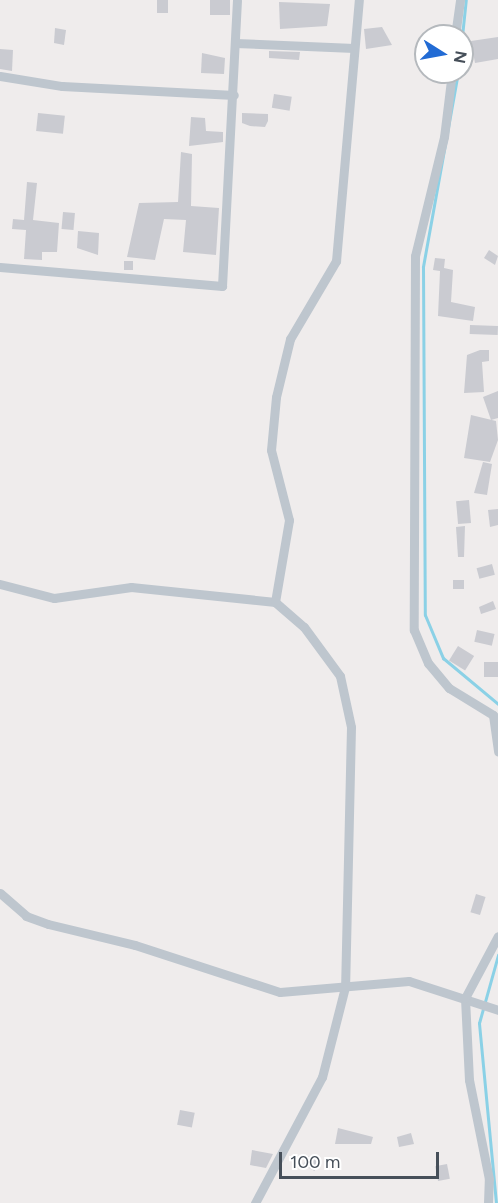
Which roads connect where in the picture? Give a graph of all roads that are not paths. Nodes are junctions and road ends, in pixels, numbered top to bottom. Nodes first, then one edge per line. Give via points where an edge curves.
1 (237, 0) edge
2 (359, 0) edge
3 (460, 0) edge
4 (457, 24) edge
5 (235, 43) junction
6 (354, 48) junction
7 (0, 76) edge
8 (451, 84) edge
9 (234, 95) junction
10 (0, 267) edge
11 (0, 584) edge
12 (275, 602) junction
13 (498, 752) edge
14 (0, 893) edge
15 (498, 936) edge
16 (345, 987) junction
17 (465, 998) junction
18 (498, 1010) edge
19 (255, 1203) edge
20 (488, 1203) edge

1 - 5 street
2 - 6 street
3 - 4 street
5 - 6 street
5 - 9 street
6 - 12 street via 336,261 290,339 276,397 271,450 289,520
7 - 9 street via 63,86
8 - 13 street via 444,137 415,256 414,630 428,663 448,688 493,715
9 - 10 street via 222,286
11 - 12 street via 54,598 131,587
12 - 16 street via 328,655 346,696 351,754
14 - 16 street via 26,916 48,924 135,945 263,987 304,994
15 - 17 street
16 - 17 street via 409,981
16 - 19 street via 322,1077
17 - 18 street
17 - 20 street via 469,1080 489,1179

